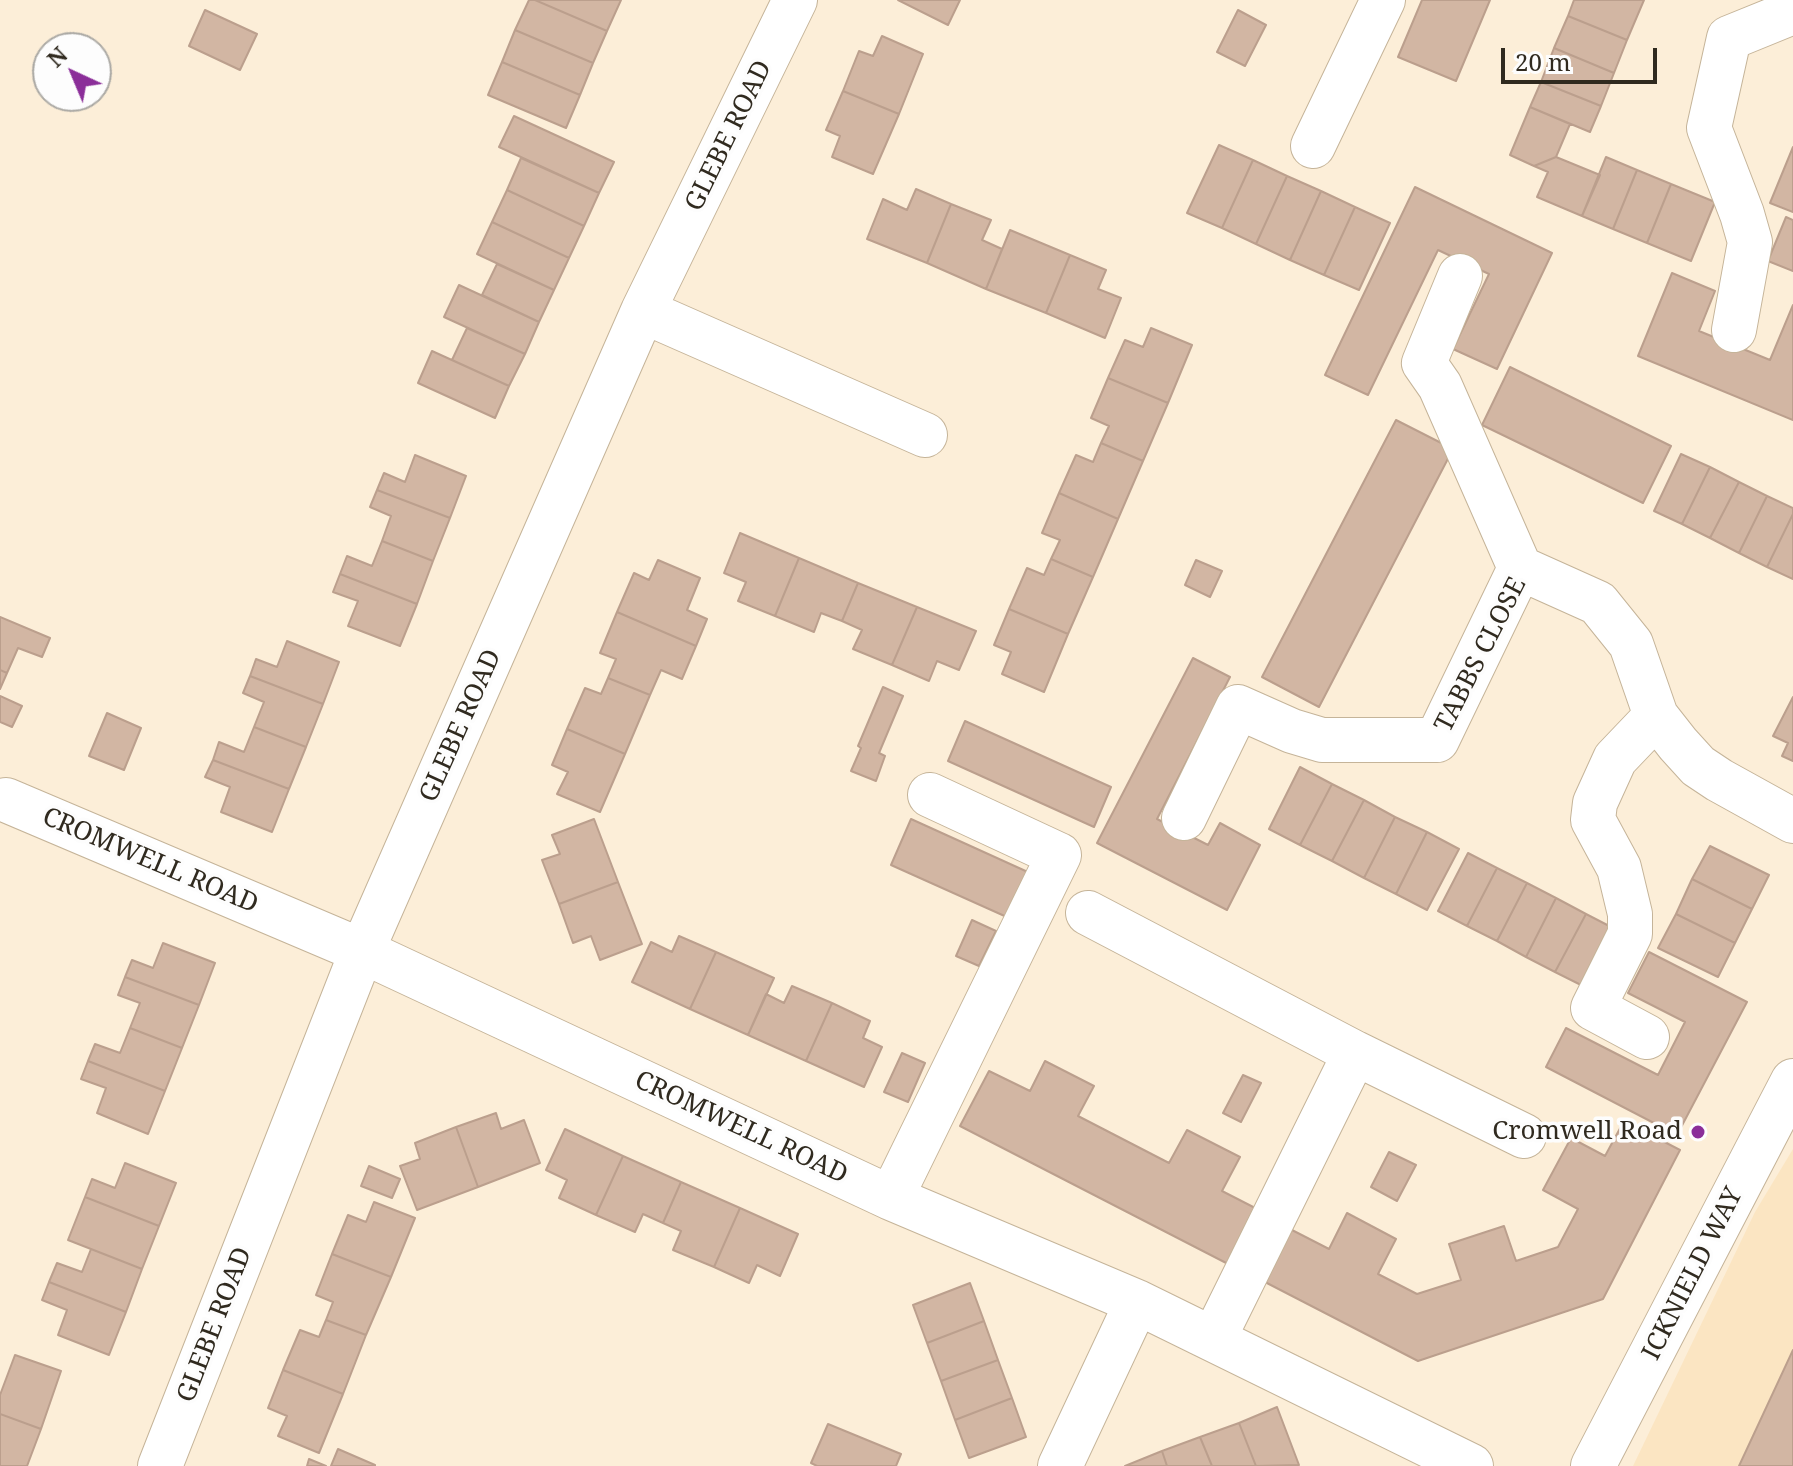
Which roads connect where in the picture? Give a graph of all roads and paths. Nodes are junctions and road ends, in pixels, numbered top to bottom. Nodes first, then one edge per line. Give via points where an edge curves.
1 (795, 0) edge
2 (1383, 0) edge
3 (1793, 12) edge
4 (1313, 146) dead end
5 (1460, 276) dead end
6 (643, 311) junction
7 (1734, 330) dead end
8 (925, 435) dead end
9 (1520, 568) junction
10 (1656, 716) junction
11 (930, 795) dead end
12 (6, 800) dead end
13 (1184, 818) dead end
14 (1793, 821) edge
15 (1088, 913) dead end
16 (362, 951) junction
17 (1647, 1037) dead end
18 (1355, 1053) junction
19 (1793, 1081) edge
20 (1524, 1136) dead end
21 (891, 1198) junction
22 (1137, 1302) junction
23 (1214, 1338) junction
24 (160, 1466) edge
25 (1060, 1466) edge
26 (1471, 1466) edge
27 (1593, 1466) edge

1 - 6 street, GLEBE ROAD
2 - 4 street
3 - 7 street via 1729,38 1709,128 1750,242
5 - 9 street via 1424,363 1440,386
6 - 8 street
6 - 16 street, GLEBE ROAD
9 - 10 street, TABBS CLOSE via 1598,603 1631,644
9 - 13 street, TABBS CLOSE via 1437,740 1322,740 1238,707
10 - 14 street, TABBS CLOSE via 1698,766
10 - 17 street via 1615,759 1593,820 1619,868 1630,934 1593,1008
11 - 21 street via 1059,855
12 - 16 street, CROMWELL ROAD
15 - 18 street
16 - 21 street, CROMWELL ROAD
16 - 24 street, GLEBE ROAD
18 - 20 street
18 - 23 street
19 - 27 street, ICKNIELD WAY
21 - 22 street, CROMWELL ROAD
22 - 23 street, CROMWELL ROAD
22 - 25 street
23 - 26 street, CROMWELL ROAD

